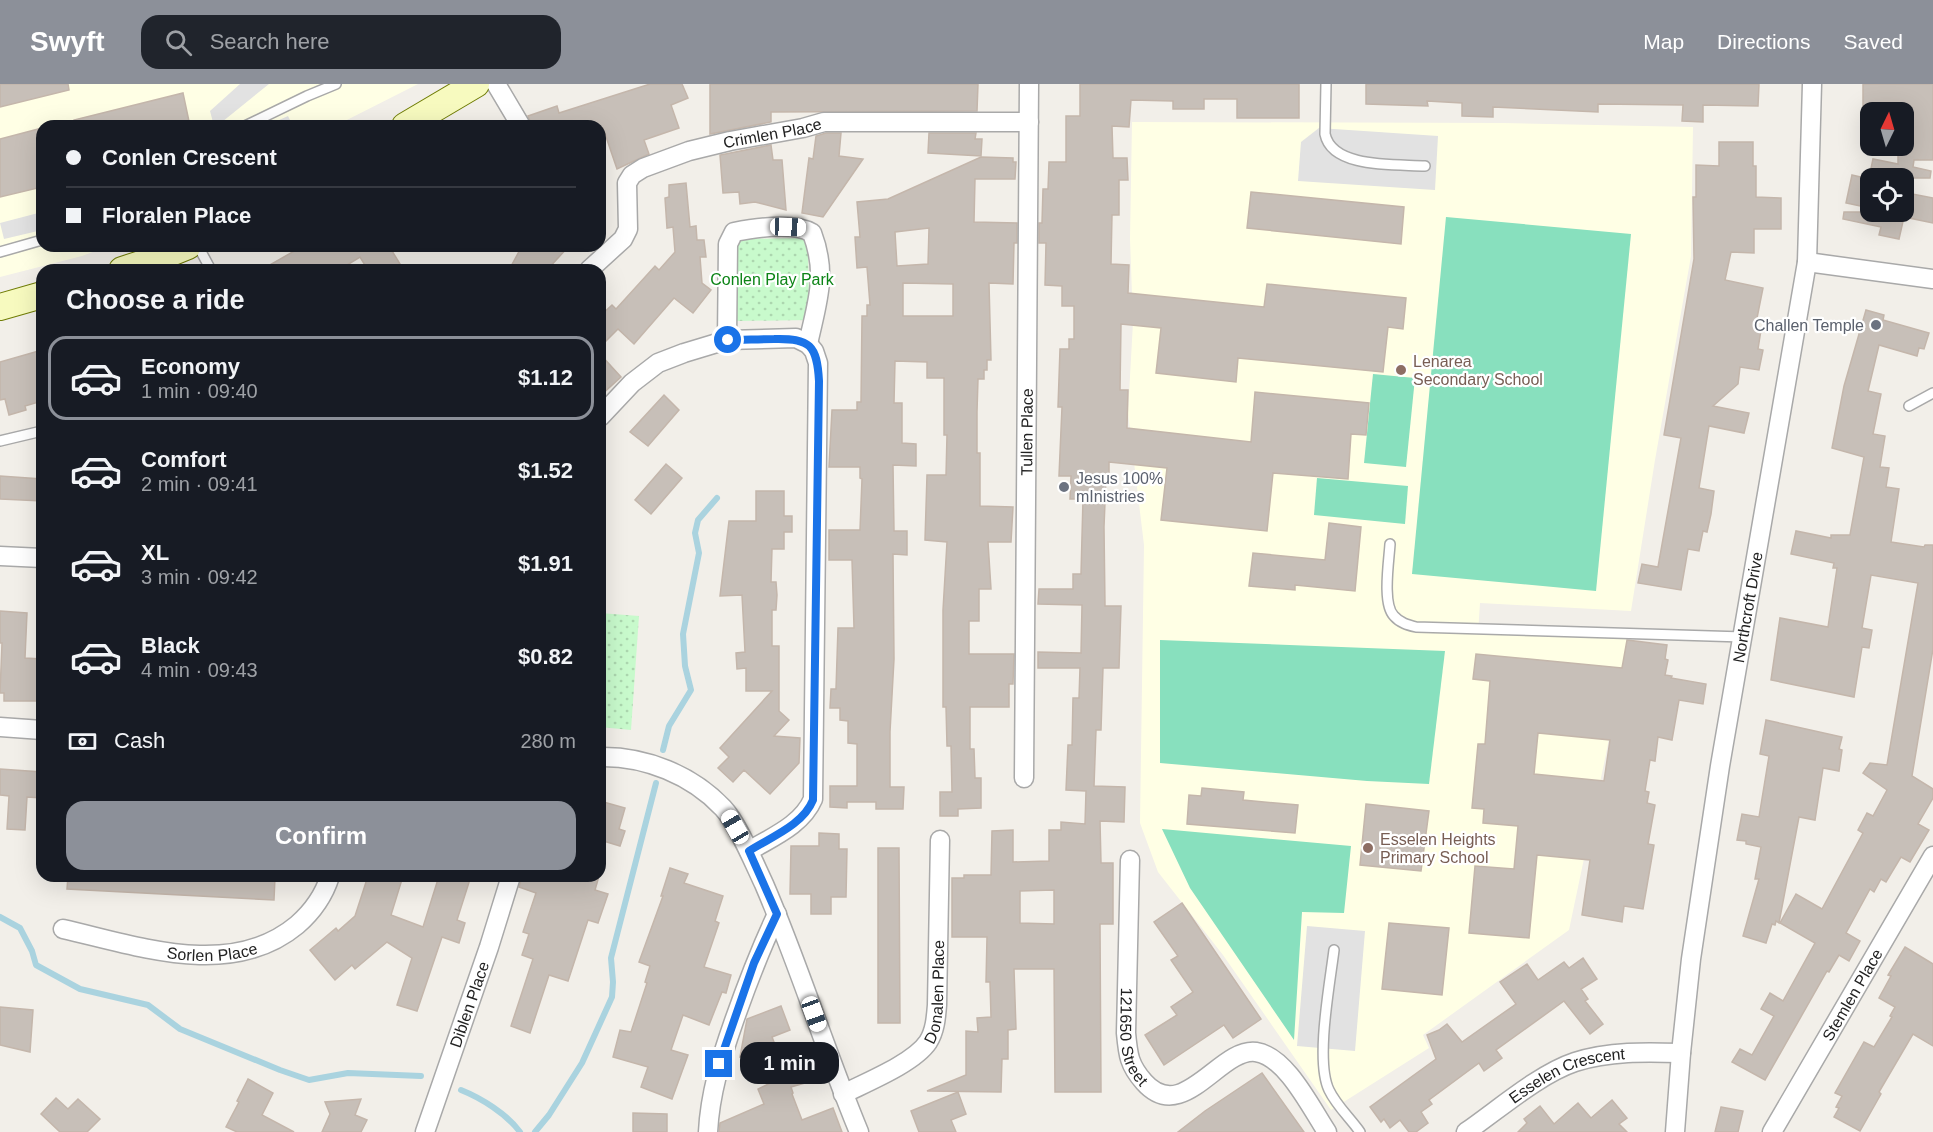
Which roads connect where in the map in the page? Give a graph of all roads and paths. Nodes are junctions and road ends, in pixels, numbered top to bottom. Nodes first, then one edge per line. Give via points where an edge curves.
1 (336, 84) edge
2 (476, 84) edge
3 (496, 84) edge
4 (1029, 84) edge
5 (1326, 84) edge
6 (1812, 84) edge
7 (257, 120) edge
8 (415, 120) edge
9 (517, 120) edge
10 (1029, 122) junction
11 (1425, 166) dead end
12 (36, 242) edge
13 (2, 250) edge
14 (173, 252) edge
15 (1807, 262) junction
16 (141, 264) edge
17 (596, 264) edge
18 (1933, 279) edge
19 (36, 297) edge
20 (0, 307) edge
21 (728, 340) junction
22 (808, 344) junction
23 (1933, 393) edge
24 (1909, 406) dead end
25 (606, 411) edge
26 (36, 432) edge
27 (0, 441) edge
28 (1390, 544) dead end
29 (0, 556) edge
30 (36, 558) edge
31 (1744, 638) junction
32 (0, 727) edge
33 (36, 730) edge
34 (606, 757) edge
35 (1024, 778) dead end
36 (940, 840) dead end
37 (749, 851) junction
38 (1933, 856) edge
39 (1130, 860) dead end
40 (327, 882) edge
41 (509, 882) edge
42 (777, 914) junction
43 (63, 929) dead end
44 (1334, 950) dead end
45 (1681, 1053) junction
46 (843, 1094) junction
47 (425, 1132) edge
48 (708, 1132) edge
49 (859, 1132) edge
50 (1328, 1132) edge
51 (1359, 1132) edge
52 (1466, 1132) edge
53 (1675, 1132) edge
54 (1772, 1132) edge

1 - 7 lane
2 - 8 street
3 - 9 street
4 - 10 street, Tullen Place
5 - 11 lane via 1325,134 1336,152 1355,160
6 - 15 street, Northcroft Drive
10 - 17 street, Crimlen Place via 824,122 689,151 632,175 627,183 628,229 623,239
10 - 35 street, Tullen Place
12 - 13 lane
14 - 16 street
15 - 18 street
15 - 31 street, Northcroft Drive
19 - 20 street
21 - 22 street via 796,338
21 - 22 street via 728,244 734,232 804,228 812,233 818,247 822,272
21 - 25 street via 658,363
22 - 37 street via 818,363 819,381 813,800 799,820
23 - 24 lane
26 - 27 lane
28 - 31 lane via 1387,598 1392,615 1404,624
29 - 30 street
31 - 45 street, Northcroft Drive via 1720,766
32 - 33 street
34 - 37 street via 655,764 696,783 724,809
36 - 46 street, Donalen Place via 934,1030 916,1056
37 - 42 street
38 - 54 street, Stemlen Place
39 - 50 street, 121650 Street via 1126,1033 1133,1070 1152,1091 1178,1095 1241,1054 1255,1052 1284,1068
40 - 43 street, Sorlen Place via 301,921 274,940 242,952 207,955 156,950
41 - 47 street, Diblen Place
42 - 46 street
42 - 48 street via 754,963 719,1064 711,1094
44 - 51 lane via 1323,1068 1329,1090
45 - 52 street, Esselen Crescent via 1638,1052 1575,1062 1542,1078
45 - 53 street, Northcroft Drive
46 - 49 street

